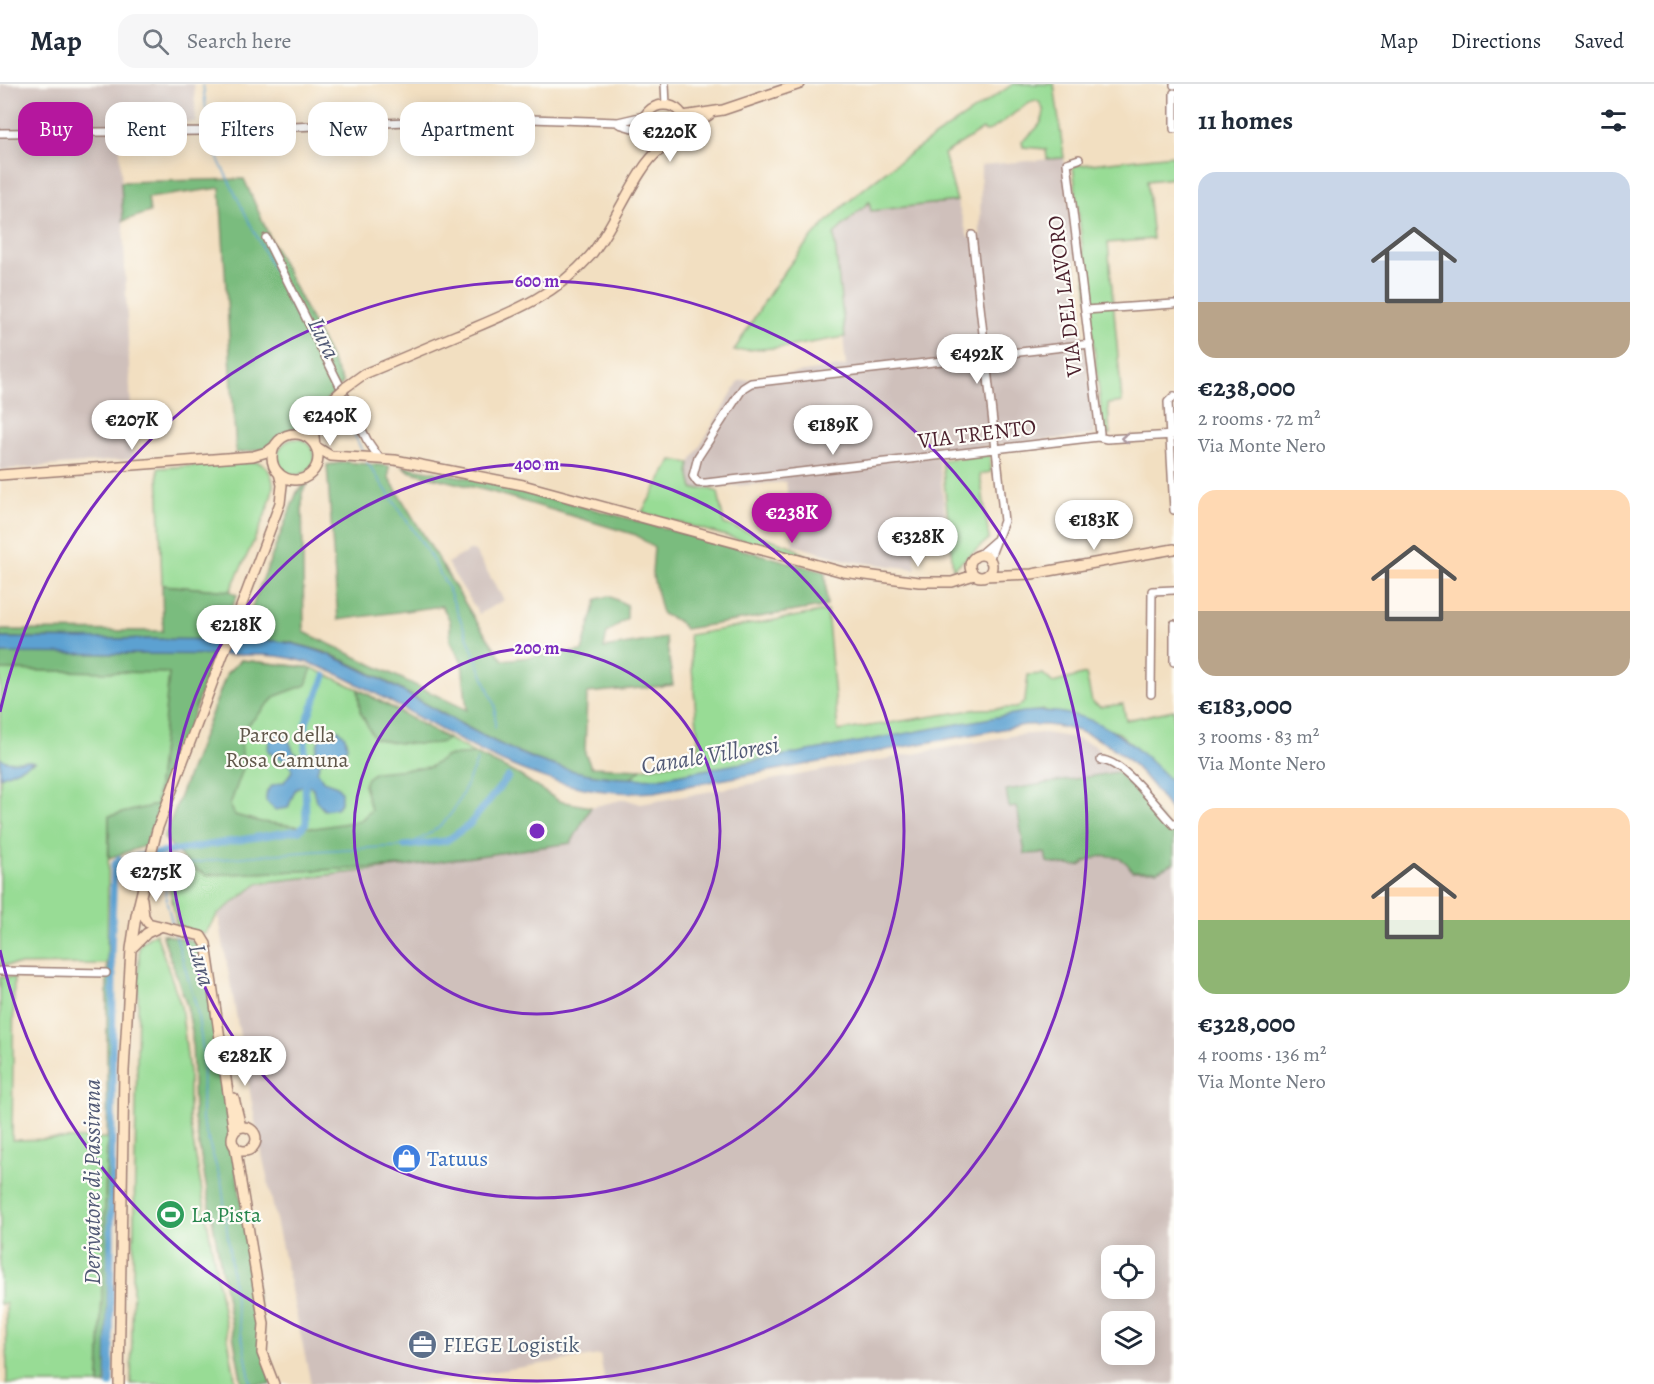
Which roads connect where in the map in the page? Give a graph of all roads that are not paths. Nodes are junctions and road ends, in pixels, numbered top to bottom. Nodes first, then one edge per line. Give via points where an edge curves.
1 (665, 84) edge
2 (800, 84) edge
3 (1174, 96) edge
4 (666, 105) junction
5 (723, 110) junction
6 (644, 116) junction
7 (683, 116) junction
8 (604, 122) junction
9 (686, 129) junction
10 (1174, 129) edge
11 (0, 134) edge
12 (643, 136) junction
13 (660, 150) junction
14 (1079, 159) dead end
15 (640, 174) junction
16 (972, 235) dead end
17 (266, 238) dead end
18 (1174, 304) edge
19 (1085, 310) junction
20 (1089, 344) junction
21 (986, 356) junction
22 (1174, 396) edge
23 (323, 409) junction
24 (297, 434) junction
25 (1172, 436) edge
26 (1098, 437) junction
27 (275, 446) junction
28 (315, 446) junction
29 (997, 449) junction
30 (253, 456) junction
31 (342, 457) junction
32 (375, 458) junction
33 (273, 463) junction
34 (316, 467) junction
35 (279, 473) junction
36 (0, 475) edge
37 (299, 479) junction
38 (280, 503) junction
39 (1174, 510) edge
40 (999, 537) junction
41 (1174, 549) edge
42 (979, 555) junction
43 (990, 562) junction
44 (970, 564) junction
45 (974, 575) junction
46 (1015, 575) junction
47 (985, 576) junction
48 (943, 581) junction
49 (1174, 590) edge
50 (1174, 624) edge
51 (1174, 655) edge
52 (1174, 662) edge
53 (1151, 694) dead end
54 (1101, 760) dead end
55 (1174, 825) edge
56 (141, 888) junction
57 (160, 927) junction
58 (131, 949) junction
59 (0, 971) edge
60 (106, 973) dead end
61 (238, 1130) junction
62 (238, 1152) junction
63 (119, 1384) edge
64 (274, 1384) edge

1 - 4 street
2 - 5 main road
3 - 10 street
4 - 6 main road via 654,107
4 - 7 main road
5 - 7 main road
5 - 9 main road
6 - 8 street
6 - 12 main road
7 - 9 main road
8 - 11 street via 498,118
8 - 12 street
9 - 13 main road via 677,145
12 - 13 main road
12 - 15 main road via 646,149
13 - 15 main road
14 - 19 street, VIA DEL LAVORO via 1067,163
15 - 23 main road, bridge via 603,240 578,269 541,298 375,370 346,387
16 - 21 street
17 - 32 street
18 - 19 street
19 - 20 street, VIA DEL LAVORO
20 - 21 street
20 - 26 street, VIA DEL LAVORO
21 - 29 street
21 - 29 street, VIA TRENTO via 751,383 743,388 693,471 695,481 706,483
22 - 25 street via 1168,400
23 - 24 main road
23 - 28 main road via 312,434
24 - 27 main road via 285,437
24 - 28 main road
25 -> 26 street, VIA TRENTO
25 - 39 street
26 - 29 street, VIA TRENTO
27 - 30 main road
27 - 33 main road
28 - 31 main road via 326,454
28 - 34 main road
29 - 40 street via 1004,521
30 - 33 main road
30 - 36 main road
31 - 32 main road
31 - 34 main road
32 - 48 main road via 523,485 843,572 892,580
33 - 35 main road
34 - 37 main road
35 - 37 main road
35 - 38 main road
37 - 38 main road
38 - 56 main road via 157,830
40 - 42 street
40 - 43 street
41 - 46 main road
42 - 43 main road
42 - 44 main road
43 - 46 main road
43 - 47 main road via 990,571
44 - 45 main road
44 - 48 main road via 957,576
45 - 47 main road
45 - 48 main road
46 - 47 main road
49 - 53 street via 1152,591
50 - 51 street
51 - 52 street
54 - 55 street via 1111,762 1127,776
56 - 57 main road via 144,916 148,923
56 - 58 main road
57 - 58 main road via 147,933
57 - 61 main road via 201,936 206,944
58 - 63 main road via 124,1071
59 - 60 street
61 - 62 main road
61 - 62 main road via 252,1129 257,1138 253,1148
62 - 64 main road via 264,1324 262,1353

